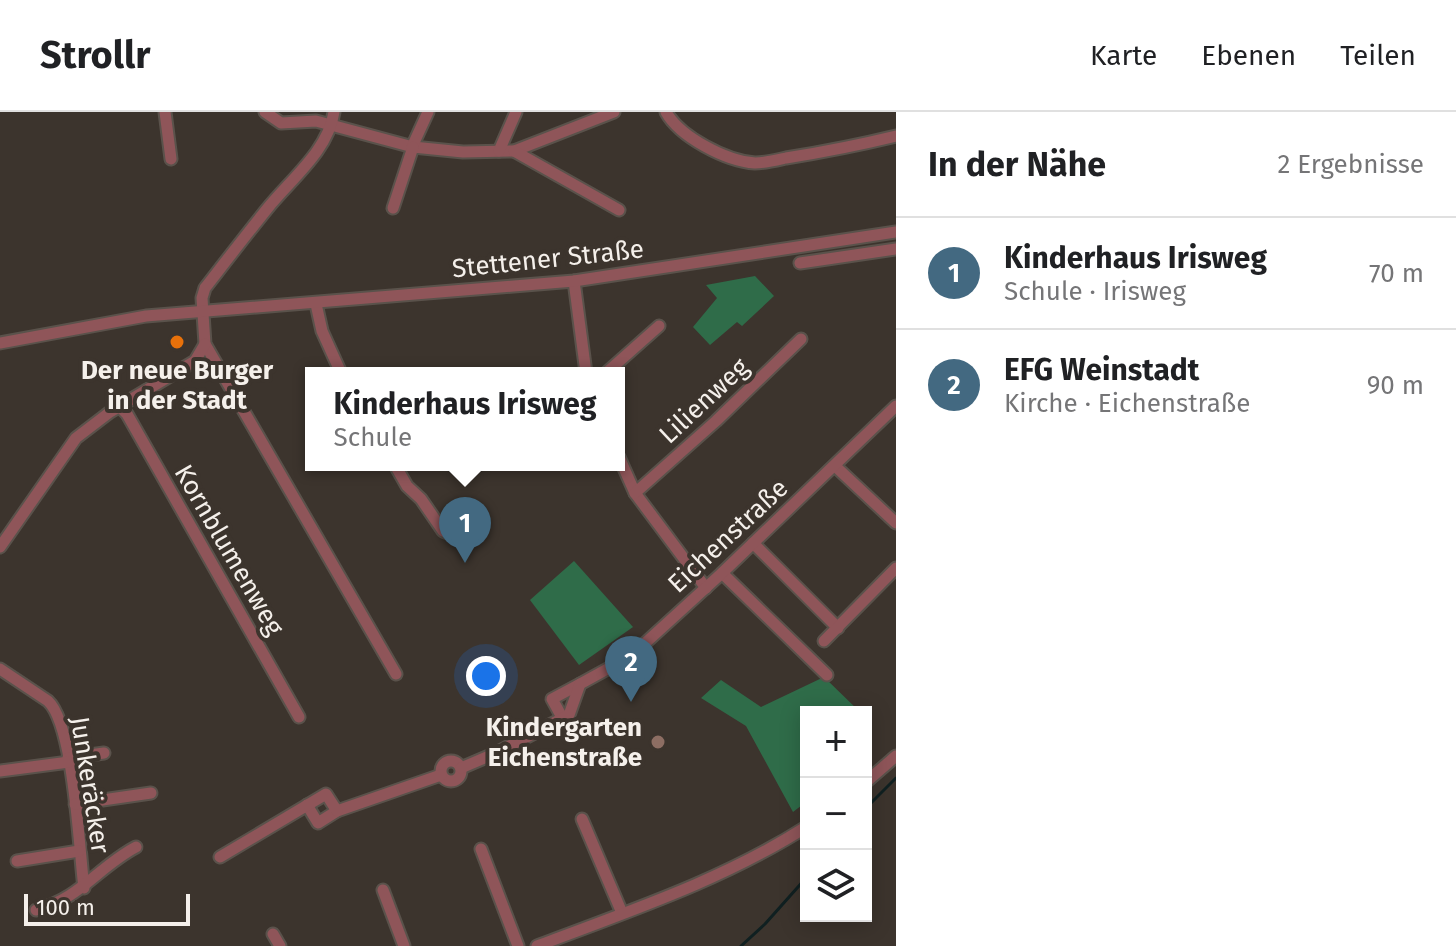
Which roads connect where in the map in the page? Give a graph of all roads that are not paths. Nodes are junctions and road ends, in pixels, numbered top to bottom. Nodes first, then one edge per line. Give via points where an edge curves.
1 (165, 112) edge
2 (265, 112) edge
3 (334, 112) edge
4 (428, 112) edge
5 (516, 112) edge
6 (614, 112) edge
7 (666, 112) edge
8 (332, 126) junction
9 (896, 136) edge
10 (413, 147) junction
11 (499, 151) junction
12 (514, 151) junction
13 (171, 159) dead end
14 (393, 208) dead end
15 (619, 210) dead end
16 (896, 232) edge
17 (896, 249) edge
18 (800, 263) dead end
19 (574, 281) junction
20 (316, 304) junction
21 (203, 311) junction
22 (659, 326) dead end
23 (801, 339) dead end
24 (0, 343) edge
25 (205, 344) junction
26 (338, 367) edge
27 (585, 367) edge
28 (613, 367) edge
29 (119, 406) junction
30 (896, 406) edge
31 (835, 466) junction
32 (625, 470) edge
33 (398, 471) edge
34 (635, 493) junction
35 (896, 523) edge
36 (455, 536) dead end
37 (753, 543) junction
38 (0, 547) edge
39 (896, 568) edge
40 (722, 573) junction
41 (706, 588) junction
42 (838, 628) junction
43 (824, 641) dead end
44 (0, 669) edge
45 (396, 674) dead end
46 (827, 675) dead end
47 (580, 684) junction
48 (299, 717) dead end
49 (563, 719) junction
50 (104, 753) dead end
51 (896, 756) edge
52 (68, 760) junction
53 (0, 771) edge
54 (871, 778) edge
55 (151, 793) dead end
56 (75, 804) junction
57 (307, 805) junction
58 (337, 811) junction
59 (582, 819) dead end
60 (800, 831) edge
61 (136, 847) dead end
62 (481, 849) dead end
63 (79, 851) junction
64 (220, 857) dead end
65 (17, 861) dead end
66 (84, 888) junction
67 (383, 890) dead end
68 (36, 910) dead end
69 (622, 913) junction
70 (273, 934) dead end
71 (280, 946) edge
72 (404, 946) edge
73 (518, 946) edge
74 (537, 946) edge

1 - 13 street
2 - 8 street via 281,123 316,121
3 - 8 street
4 - 10 street
5 - 11 street
6 - 12 street
7 - 9 street via 695,141 755,163
8 - 10 street
8 - 21 street via 310,161 205,288
10 - 11 street
10 - 14 street
11 - 12 street
12 - 15 street
16 - 19 street, Stettener Straße
17 - 18 street
19 - 20 street, Stettener Straße
19 - 27 street
20 - 21 street, Stettener Straße
20 - 26 street
21 - 24 street, Stettener Straße
21 - 25 street
22 - 28 street
23 - 34 street, Lilienweg
25 - 29 street via 195,361
25 - 45 street
29 - 38 street via 76,438
29 - 48 street, Kornblumenweg
30 - 31 street, Eichenstraße
31 - 35 street
31 - 37 street, Eichenstraße
32 - 34 street
33 - 36 street via 443,531
34 - 41 street
37 - 40 street, Eichenstraße
37 - 42 street
39 - 42 street
40 - 41 street, Eichenstraße
40 - 46 street
41 - 47 street, Eichenstraße via 631,656
42 - 43 street
44 - 52 street, Junkeräcker via 55,708
47 - 49 street
47 - 49 street, Eichenstraße via 552,699
49 - 58 street via 461,768 455,781 441,775
50 - 52 street
51 - 54 street
52 - 53 street
52 - 56 street, Junkeräcker
55 - 56 street
56 - 63 street, Junkeräcker
57 - 58 street via 326,794
57 - 58 street via 318,823
57 - 64 street
59 - 69 street
60 - 69 street via 687,890
61 - 66 street
62 - 73 street
63 - 65 street
63 - 66 street, Junkeräcker
66 - 68 street
67 - 72 street
69 - 74 street
70 - 71 street

